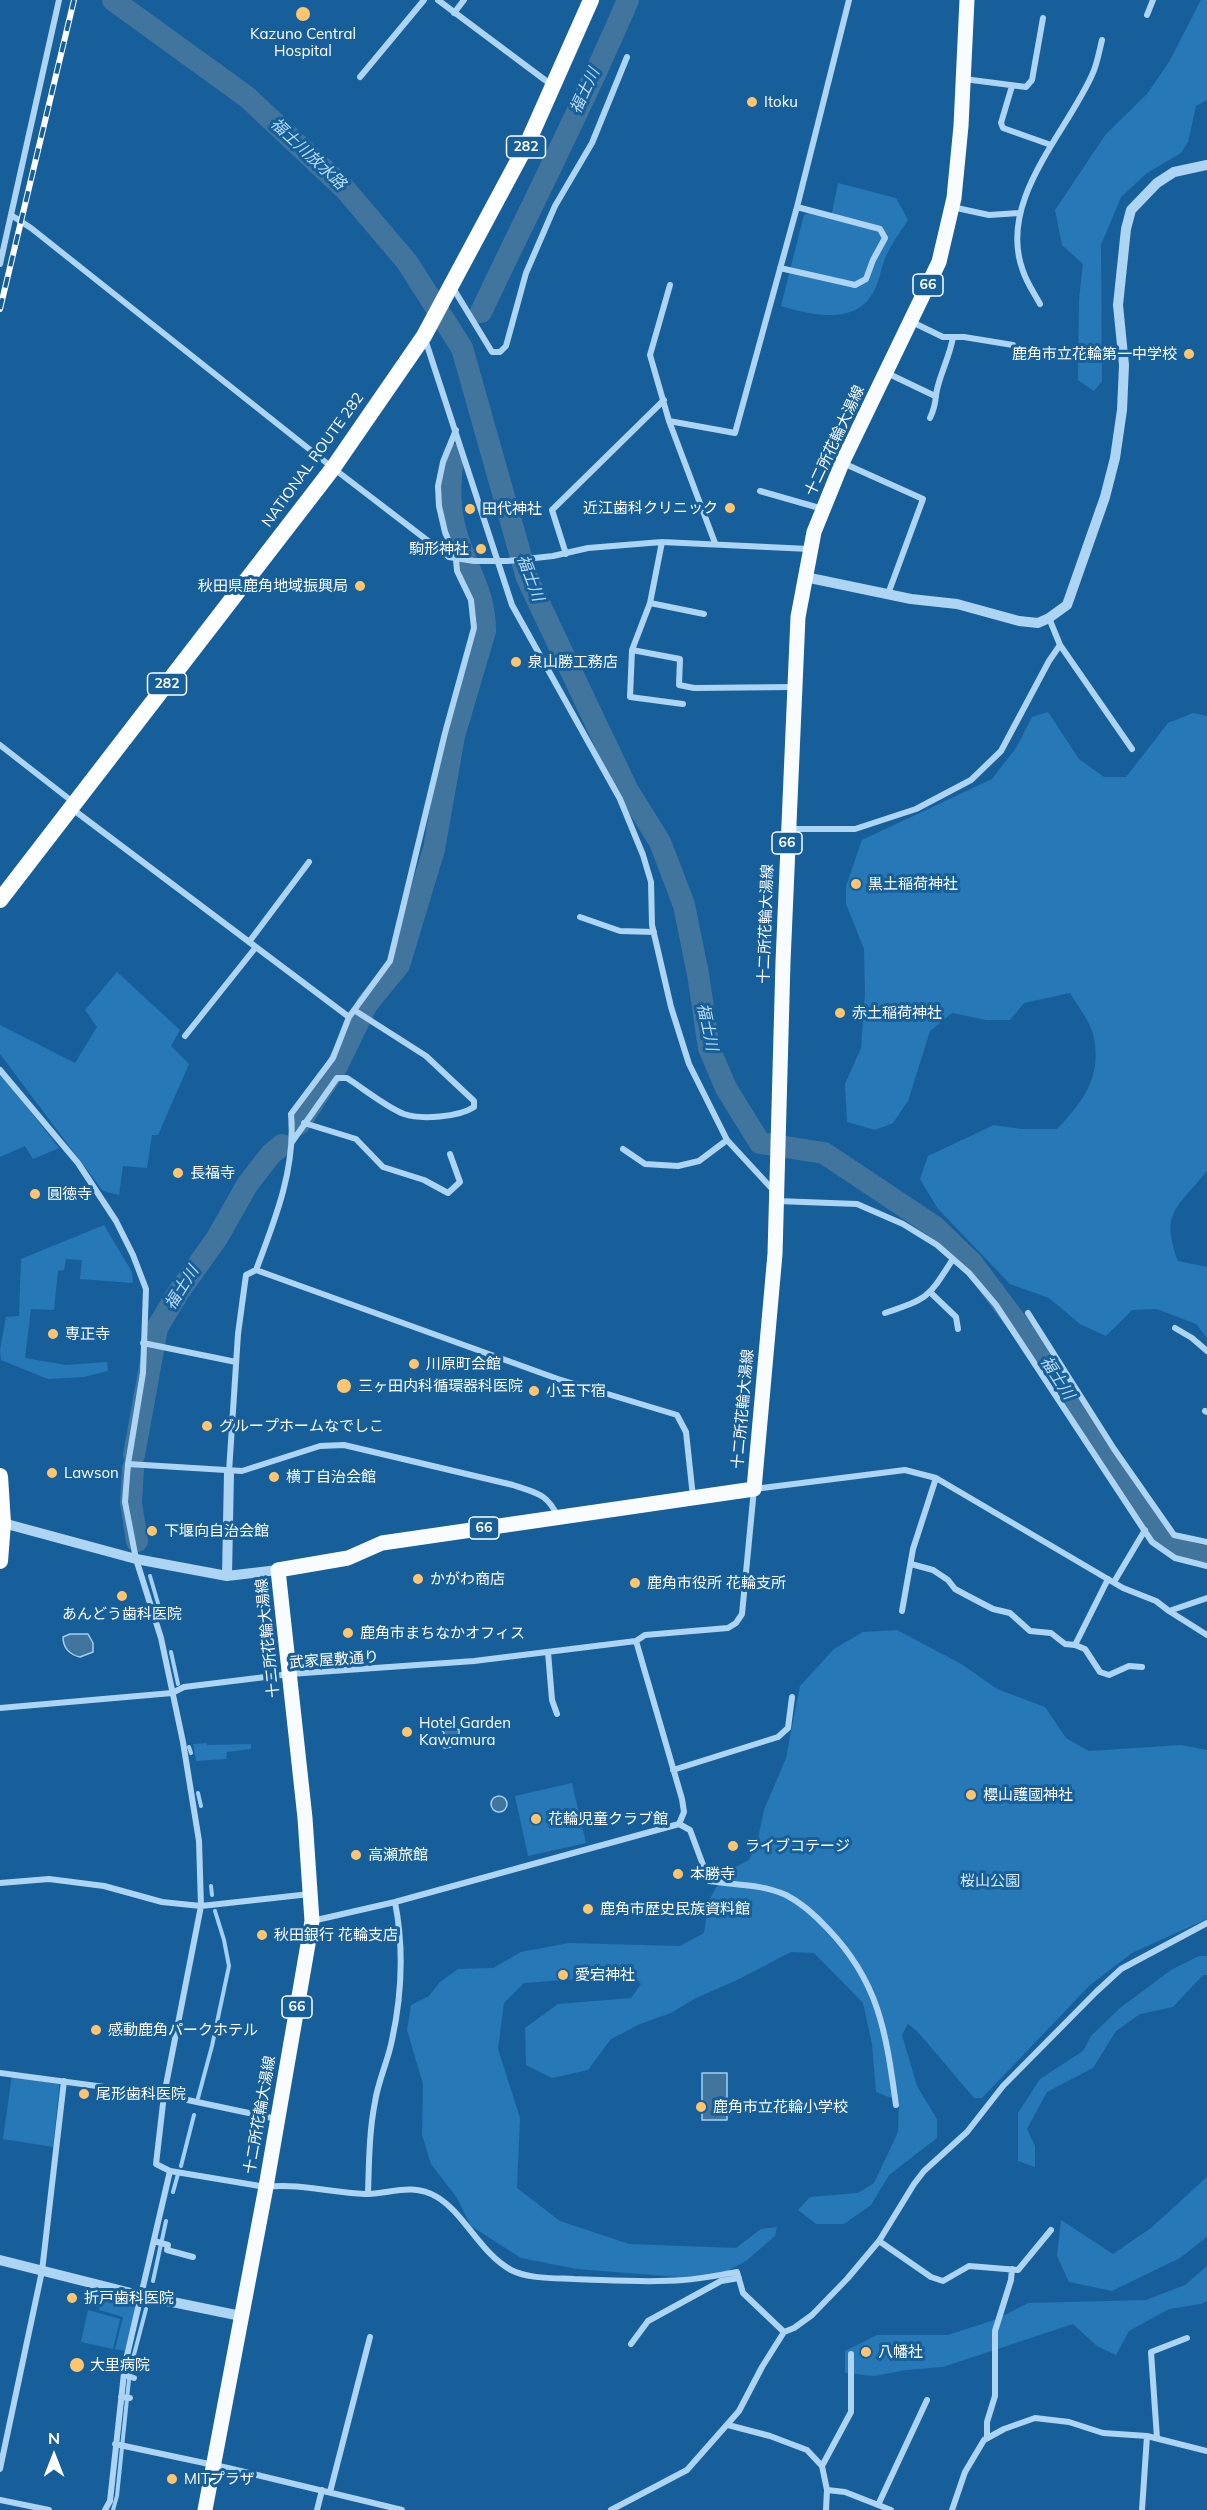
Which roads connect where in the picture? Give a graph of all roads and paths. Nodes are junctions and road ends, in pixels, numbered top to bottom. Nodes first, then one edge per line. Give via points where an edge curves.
1 (58, 0) edge
2 (424, 0) edge
3 (438, 0) edge
4 (464, 0) edge
5 (591, 0) edge
6 (849, 0) edge
7 (967, 0) edge
8 (1153, 0) edge
9 (454, 13) junction
10 (1147, 15) dead end
11 (1043, 18) dead end
12 (1102, 40) dead end
13 (627, 57) dead end
14 (360, 76) dead end
15 (964, 79) junction
16 (1012, 86) junction
17 (554, 87) junction
18 (1051, 145) junction
19 (1207, 165) edge
20 (797, 207) junction
21 (952, 207) junction
22 (1019, 213) junction
23 (11, 215) junction
24 (0, 264) edge
25 (780, 268) junction
26 (670, 285) dead end
27 (451, 286) junction
28 (1040, 304) dead end
29 (912, 321) junction
30 (424, 336) junction
31 (953, 337) junction
32 (1013, 345) dead end
33 (887, 372) junction
34 (936, 396) junction
35 (664, 400) junction
36 (930, 418) dead end
37 (669, 421) junction
38 (456, 430) junction
39 (842, 463) junction
40 (333, 468) junction
41 (760, 491) dead end
42 (823, 509) junction
43 (662, 542) junction
44 (715, 543) junction
45 (810, 549) junction
46 (566, 554) junction
47 (459, 559) junction
48 (499, 561) junction
49 (805, 577) junction
50 (888, 594) junction
51 (650, 603) junction
52 (704, 615) dead end
53 (1049, 618) junction
54 (1060, 645) junction
55 (632, 650) junction
56 (794, 687) junction
57 (683, 704) dead end
58 (0, 746) edge
59 (1132, 748) dead end
60 (73, 806) junction
61 (788, 829) junction
62 (309, 862) dead end
63 (0, 900) edge
64 (580, 917) dead end
65 (654, 932) junction
66 (249, 942) junction
67 (256, 947) junction
68 (354, 1010) junction
69 (349, 1017) junction
70 (185, 1036) dead end
71 (0, 1070) edge
72 (304, 1123) junction
73 (727, 1140) junction
74 (290, 1145) junction
75 (623, 1149) dead end
76 (450, 1155) dead end
77 (776, 1198) junction
78 (953, 1259) junction
79 (256, 1270) junction
80 (931, 1293) junction
81 (885, 1313) dead end
82 (1028, 1313) dead end
83 (1175, 1328) dead end
84 (958, 1329) dead end
85 (143, 1343) junction
86 (1207, 1351) edge
87 (236, 1362) junction
88 (128, 1464) junction
89 (229, 1472) junction
90 (0, 1476) edge
91 (936, 1478) junction
92 (754, 1489) junction
93 (693, 1497) junction
94 (558, 1517) junction
95 (2, 1523) edge
96 (1144, 1530) junction
97 (1207, 1542) edge
98 (136, 1559) junction
99 (0, 1561) edge
100 (910, 1564) junction
101 (1207, 1566) edge
102 (278, 1570) junction
103 (227, 1576) junction
104 (1111, 1580) junction
105 (1207, 1598) edge
106 (902, 1611) dead end
107 (1169, 1611) junction
108 (1207, 1635) edge
109 (636, 1641) junction
110 (1074, 1645) junction
111 (548, 1652) junction
112 (1142, 1667) dead end
113 (290, 1674) junction
114 (172, 1693) junction
115 (792, 1697) dead end
116 (0, 1708) edge
117 (557, 1714) dead end
118 (673, 1770) junction
119 (679, 1824) junction
120 (0, 1883) edge
121 (310, 1894) junction
122 (395, 1902) junction
123 (201, 1906) junction
124 (312, 1921) junction
125 (1207, 1923) edge
126 (0, 2073) edge
127 (64, 2081) junction
128 (164, 2095) junction
129 (896, 2105) dead end
130 (277, 2119) junction
131 (170, 2171) junction
132 (266, 2187) junction
133 (368, 2194) junction
134 (1051, 2230) dead end
135 (879, 2241) junction
136 (155, 2242) junction
137 (193, 2257) dead end
138 (0, 2260) edge
139 (1012, 2269) junction
140 (42, 2271) junction
141 (739, 2278) junction
142 (142, 2296) junction
143 (241, 2316) junction
144 (784, 2332) junction
145 (369, 2337) dead end
146 (1187, 2338) dead end
147 (631, 2344) dead end
148 (851, 2354) dead end
149 (124, 2376) junction
150 (134, 2378) dead end
151 (121, 2397) junction
152 (130, 2398) dead end
153 (927, 2400) dead end
154 (728, 2425) junction
155 (1147, 2436) junction
156 (987, 2438) junction
157 (1157, 2438) junction
158 (116, 2444) junction
159 (1207, 2451) edge
160 (214, 2465) junction
161 (822, 2466) junction
162 (0, 2469) edge
163 (322, 2490) junction
164 (826, 2490) junction
165 (330, 2492) junction
166 (0, 2500) edge
167 (878, 2505) junction
168 (50, 2510) edge
169 (105, 2510) edge
170 (205, 2510) edge
171 (318, 2510) edge
172 (402, 2510) edge
173 (611, 2510) edge
174 (826, 2510) edge
175 (891, 2510) edge
176 (952, 2510) edge
177 (1142, 2510) edge

1 - 23 street
2 - 14 street
3 - 9 street
4 - 9 street
5 - 17 highway, NATIONAL ROUTE 282 / 282
6 - 20 street
7 - 15 main road, 十二所花輪大湯線 / 66
8 - 10 street
9 - 17 street
11 - 16 street via 1032,80 1026,87
12 - 18 street via 1092,74
13 - 27 street via 592,143 555,206 526,273 506,346 500,352 492,352
15 - 16 street
15 - 21 main road, 十二所花輪大湯線 / 66
16 - 18 street via 1001,123 1003,128
17 - 27 highway, NATIONAL ROUTE 282 / 282
18 - 22 street
19 - 53 street via 1174,172 1157,183 1131,210 1118,305 1124,365 1115,458 1066,605
20 - 25 street
20 - 25 street via 880,229 885,238 866,279 855,285
21 - 22 street via 989,215
21 - 29 main road, 十二所花輪大湯線 / 66 via 939,262
22 - 28 street via 1017,243 1023,271
23 - 24 street
23 - 40 street
25 - 37 street via 735,433
26 - 35 street via 650,355
27 - 30 highway, NATIONAL ROUTE 282 / 282
29 - 31 street via 943,337
29 - 33 main road, 十二所花輪大湯線 / 66
30 - 38 street
30 - 40 highway, NATIONAL ROUTE 282 / 282
31 - 32 street
31 - 34 street
33 - 34 street
33 - 39 main road, 十二所花輪大湯線 / 66
34 - 36 street via 937,405
35 - 37 street
35 - 46 street via 552,510
37 - 44 street
38 - 47 street via 438,486 445,532
38 - 48 street
39 - 42 main road, 十二所花輪大湯線 / 66
39 - 50 street via 923,499
40 - 47 street via 449,557
40 - 60 highway, NATIONAL ROUTE 282 / 282
41 - 42 street
42 - 45 main road, 十二所花輪大湯線 / 66
43 - 44 street
43 - 46 street via 588,548
43 - 51 street
44 - 45 street
45 - 49 main road, 十二所花輪大湯線 / 66
46 - 48 street
47 - 48 street
47 - 68 street via 457,571 471,600 474,628 390,961
48 - 65 street via 512,605 620,799 644,855 651,882
49 - 50 street
49 - 56 main road, 十二所花輪大湯線 / 66
50 - 53 street via 957,604 1019,621 1038,623
51 - 52 street
51 - 55 street
53 - 54 street
54 - 59 street
54 - 61 street via 1001,751 971,780 916,809 855,829
55 - 56 street via 680,659 679,685
55 - 57 street via 630,698
56 - 61 main road, 十二所花輪大湯線 / 66
58 - 60 street
60 - 63 highway, NATIONAL ROUTE 282 / 282
60 - 66 street
61 - 77 main road, 十二所花輪大湯線 / 66
62 - 66 street
64 - 65 street via 620,932
65 - 73 street via 689,1064
66 - 67 street
67 - 69 street
67 - 70 street
68 - 69 street
68 - 72 street via 426,1056 474,1101 474,1107 434,1117 405,1114 347,1078 337,1078
69 - 74 street via 333,1058 291,1114
71 - 85 street via 78,1163 116,1221 146,1289
72 - 74 street
72 - 76 street via 356,1139 383,1167 424,1180 448,1193 460,1182
73 - 75 street via 699,1161 678,1166 645,1164
73 - 77 street
74 - 79 street via 282,1199
77 - 78 street via 857,1204 903,1224
77 - 92 main road, 十二所花輪大湯線 / 66 via 775,1254
78 - 80 street
78 - 96 street via 1008,1321
79 - 87 street via 246,1275
79 - 93 street via 558,1379 676,1415 686,1432
80 - 81 street via 917,1303
80 - 84 street via 957,1317
82 - 97 street via 1174,1535
83 - 86 street
85 - 87 street
85 - 88 street via 143,1373
87 - 89 street
88 - 89 street
88 - 98 street via 125,1502
89 - 94 street via 320,1446 344,1445 540,1494 551,1502
89 - 103 street
90 - 95 highway
91 - 92 street via 905,1470
91 - 100 street
91 - 104 street
92 - 93 main road, 十二所花輪大湯線 / 66
92 - 109 street, 武家屋敷通り via 742,1614 736,1623 728,1628 645,1635
93 - 94 main road, 十二所花輪大湯線 / 66
94 - 102 main road, 十二所花輪大湯線 / 66 via 382,1544 348,1558
95 - 98 street
95 - 99 highway
96 - 101 street via 1152,1542 1174,1558
96 - 104 street
98 - 103 street
98 - 114 street via 161,1638
100 - 106 street
100 - 110 street via 933,1570 955,1589 993,1609 1010,1613 1029,1631 1051,1633 1065,1644
102 - 103 street
102 - 113 main road, 十二所花輪大湯線 / 66
104 - 107 street
104 - 110 street
105 - 107 street
107 - 108 street
109 - 111 street, 武家屋敷通り
109 - 118 street
110 - 112 street via 1085,1649 1100,1672 1109,1675 1129,1666
111 - 113 street, 武家屋敷通り via 431,1665
111 - 117 street
113 - 114 street, 武家屋敷通り via 184,1687
113 - 121 main road, 十二所花輪大湯線 / 66
114 - 116 street, 武家屋敷通り
114 - 123 street via 196,1820
115 - 118 street via 788,1728 778,1737
118 - 119 street via 684,1812
119 - 122 street
119 - 129 street via 690,1830 710,1881 761,1886 787,1895 813,1913 852,1954 875,2001 888,2043
120 - 123 street via 49,1879
121 - 123 street
121 - 124 main road, 十二所花輪大湯線 / 66
122 - 124 street
122 - 133 street via 401,1965 399,2002 374,2103
123 - 128 street
124 - 130 main road, 十二所花輪大湯線 / 66
125 - 135 street via 1121,1969 1096,1992 1003,2086 966,2132 924,2171
126 - 127 street
127 - 128 street
127 - 140 street
128 - 130 street
128 - 131 street via 156,2164
130 - 132 main road, 十二所花輪大湯線 / 66
131 - 132 street
131 - 136 street
132 - 133 street
132 - 143 main road, 十二所花輪大湯線 / 66
133 - 141 street via 397,2189 436,2196 479,2244 511,2270 539,2277 668,2281 737,2272
134 - 139 street via 1018,2270
135 - 139 street via 944,2282 969,2266
135 - 144 street via 812,2315
136 - 137 street via 168,2245 167,2250
136 - 142 street
138 - 140 street
139 - 156 street via 995,2331 995,2388
140 - 142 street
140 - 162 street
141 - 144 street via 744,2293
141 - 147 street via 721,2281 648,2321
142 - 143 street
142 - 149 street
143 - 160 main road, 十二所花輪大湯線 / 66
144 - 154 street
145 - 165 street
146 - 157 street via 1151,2352
148 - 161 street via 851,2412
149 - 150 street
149 - 151 street
151 - 152 street
151 - 158 street
153 - 167 street
154 - 161 street via 807,2450
154 - 173 street via 687,2470
155 - 156 street via 1103,2433 1069,2422 1035,2418
155 - 157 street
155 - 177 street
156 - 176 street via 965,2472
157 - 159 street
158 - 160 street
158 - 169 street via 110,2501
160 - 163 street
160 - 170 main road, 十二所花輪大湯線 / 66
161 - 164 street
163 - 165 street
163 - 171 street
164 - 167 street via 845,2492
164 - 174 street
165 - 172 street
166 - 168 street
167 - 175 street

